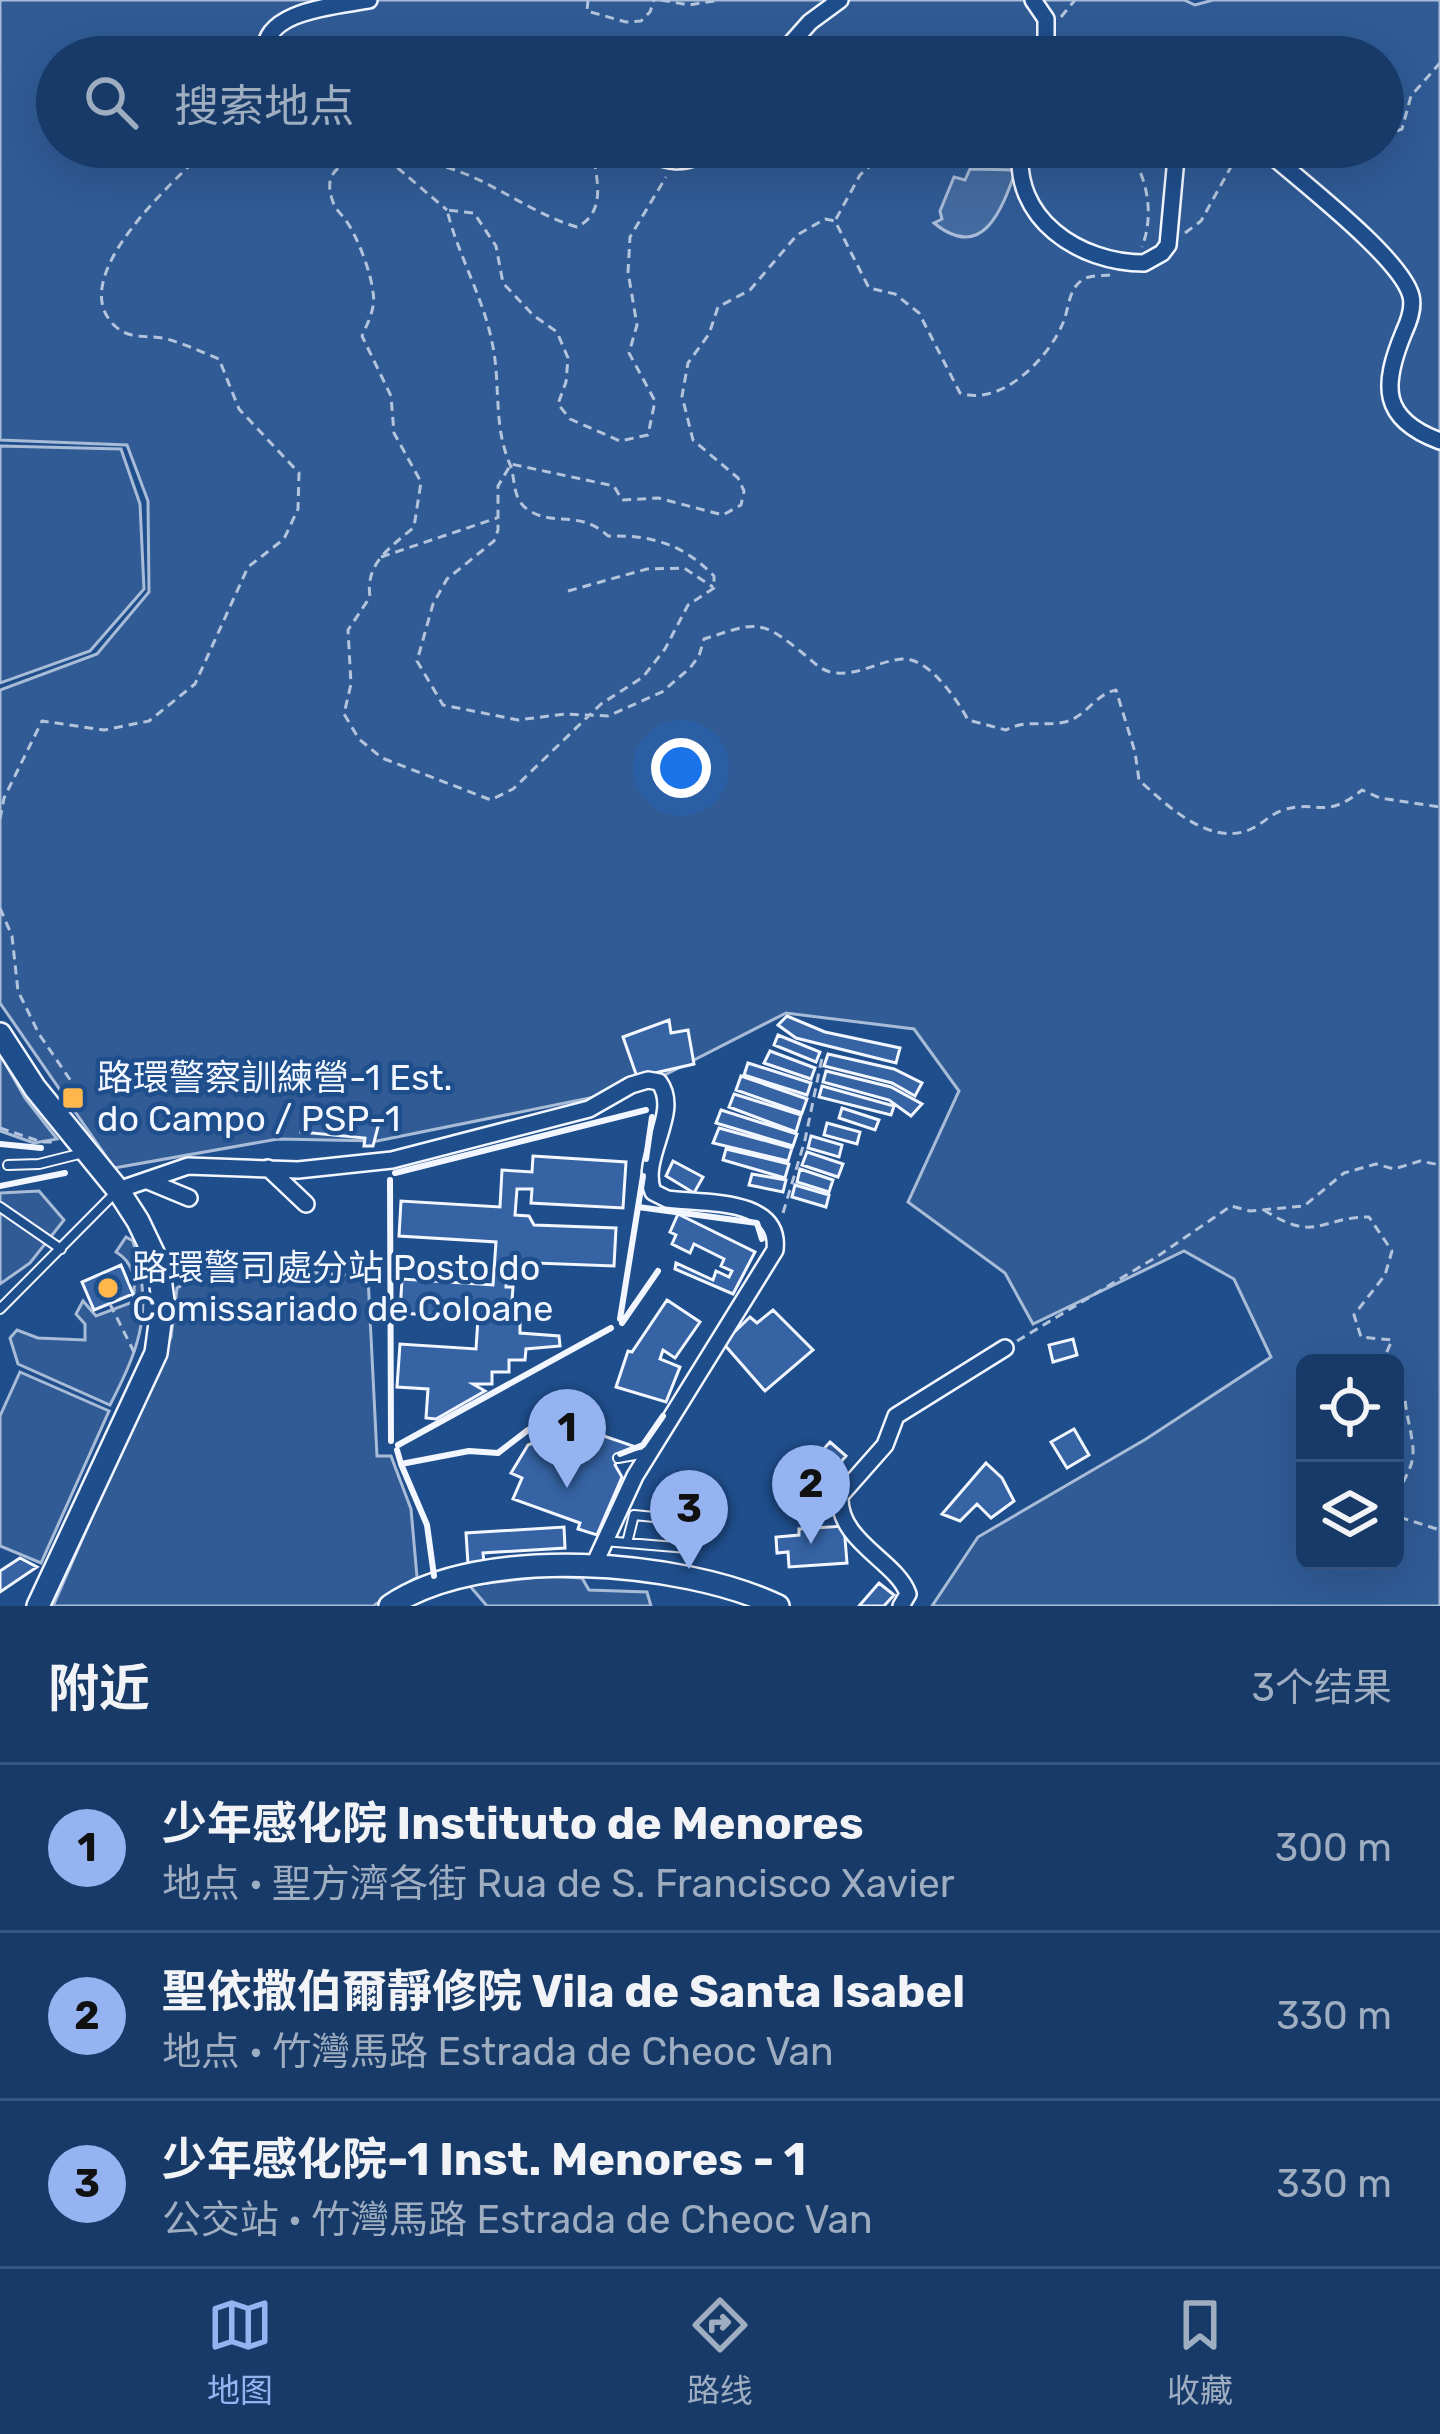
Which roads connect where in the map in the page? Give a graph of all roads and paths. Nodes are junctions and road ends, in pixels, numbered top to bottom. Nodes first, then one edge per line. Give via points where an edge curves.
1 (369, 0) edge
2 (588, 0) edge
3 (654, 0) edge
4 (661, 0) edge
5 (720, 0) edge
6 (840, 0) edge
7 (1033, 0) edge
8 (269, 36) edge
9 (798, 36) edge
10 (1046, 36) edge
11 (1440, 62) edge
12 (1404, 122) edge
13 (187, 168) edge
14 (342, 168) edge
15 (398, 168) edge
16 (448, 168) edge
17 (594, 168) edge
18 (672, 168) edge
19 (868, 168) edge
20 (1021, 168) edge
21 (1141, 168) edge
22 (1175, 168) edge
23 (1230, 168) edge
24 (1285, 168) edge
25 (447, 209) junction
26 (835, 221) junction
27 (1168, 245) junction
28 (1134, 263) junction
29 (1440, 441) edge
30 (511, 464) junction
31 (498, 518) junction
32 (379, 557) junction
33 (714, 588) junction
34 (568, 591) dead end
35 (593, 715) junction
36 (1440, 806) edge
37 (0, 819) edge
38 (0, 908) edge
39 (0, 1034) edge
40 (823, 1053) dead end
41 (59, 1118) junction
42 (0, 1128) edge
43 (85, 1150) junction
44 (8, 1165) dead end
45 (1440, 1166) edge
46 (268, 1168) junction
47 (145, 1180) junction
48 (118, 1190) junction
49 (189, 1198) dead end
50 (306, 1204) dead end
51 (0, 1207) edge
52 (1262, 1210) junction
53 (784, 1213) dead end
54 (61, 1249) junction
55 (110, 1304) dead end
56 (0, 1309) edge
57 (1005, 1348) joint
58 (1386, 1354) edge
59 (145, 1376) junction
60 (1404, 1397) edge
61 (1440, 1530) edge
62 (604, 1541) junction
63 (627, 1543) junction
64 (592, 1567) junction
65 (38, 1606) edge
66 (390, 1606) edge
67 (778, 1606) edge
68 (901, 1606) edge

1 - 8 street via 318,9
2 - 3 path via 587,11 626,22 641,21
4 - 5 path
6 - 9 street
7 - 10 street
11 - 12 path via 1411,96
13 - 37 path via 104,267 100,299 129,335 162,337 219,359 239,409 299,473 298,508 284,539 248,567 195,684 148,721 104,730 42,721
14 - 32 path via 329,193 374,290 362,336 391,396 394,433 421,482 414,527
15 - 25 path
16 - 17 path via 578,227 598,206
18 - 25 path via 630,237 637,326 629,353 655,401 648,435 620,441 570,419 558,404 568,358 557,332 503,283 496,246 474,213
19 - 26 path
20 - 28 street via 1042,223 1078,247
21 - 28 path via 1147,233
22 - 27 street
23 - 27 path via 1201,221 1186,234 1180,226
24 - 29 street via 1395,266 1411,296 1410,318 1389,394 1405,424
25 - 30 path via 491,337 501,449
26 - 28 path via 862,281 908,302 968,396 1004,387 1047,351 1083,280
26 - 30 path via 825,218 797,236 750,290 718,307 688,363 682,396 693,440 742,484 736,510 716,514 658,498 631,502 614,486
27 - 28 street via 1154,260
30 - 31 path via 498,486
30 - 33 path via 514,494 531,513 595,523 608,536 671,543 697,558
31 - 32 path
31 - 35 path via 494,541 447,579 433,604 418,661 443,705 518,720
32 - 35 path via 367,577 370,597 348,630 344,714 382,758 491,800 514,789
33 - 34 path via 684,568 647,569
33 - 35 path via 688,604 643,677
35 - 36 path via 662,692 690,668 704,639 752,624 837,673 918,661 968,720 1006,730 1066,722 1116,690 1138,780 1212,832 1245,832 1281,810 1341,807 1361,790
38 - 41 path via 18,991 73,1084
39 - 41 main road
40 - 53 path
41 - 43 main road
42 - 43 path
43 - 44 lane
43 - 48 main road
45 - 52 path via 1376,1164 1344,1172 1304,1206
46 - 47 street via 188,1166
46 - 50 street
46 - 62 street via 410,1156 659,1082 667,1097 653,1192 749,1209 767,1220 776,1239
47 - 48 street
47 - 49 street
48 - 54 lane
48 - 59 main road via 151,1242 161,1282 160,1335
51 - 54 lane
52 - 57 path via 1231,1206
52 - 58 path via 1303,1229 1369,1216 1392,1251 1354,1315 1361,1336 1392,1340
54 - 56 lane
55 - 59 path
57 - 68 street via 896,1416 885,1445 840,1496 862,1544 904,1582
59 - 65 main road
60 - 61 path via 1413,1448 1396,1493 1400,1517
62 - 63 lane
62 - 64 street
63 - 63 lane via 634,1515 692,1532 687,1548
64 - 66 main road via 475,1572
64 - 67 main road via 726,1585

